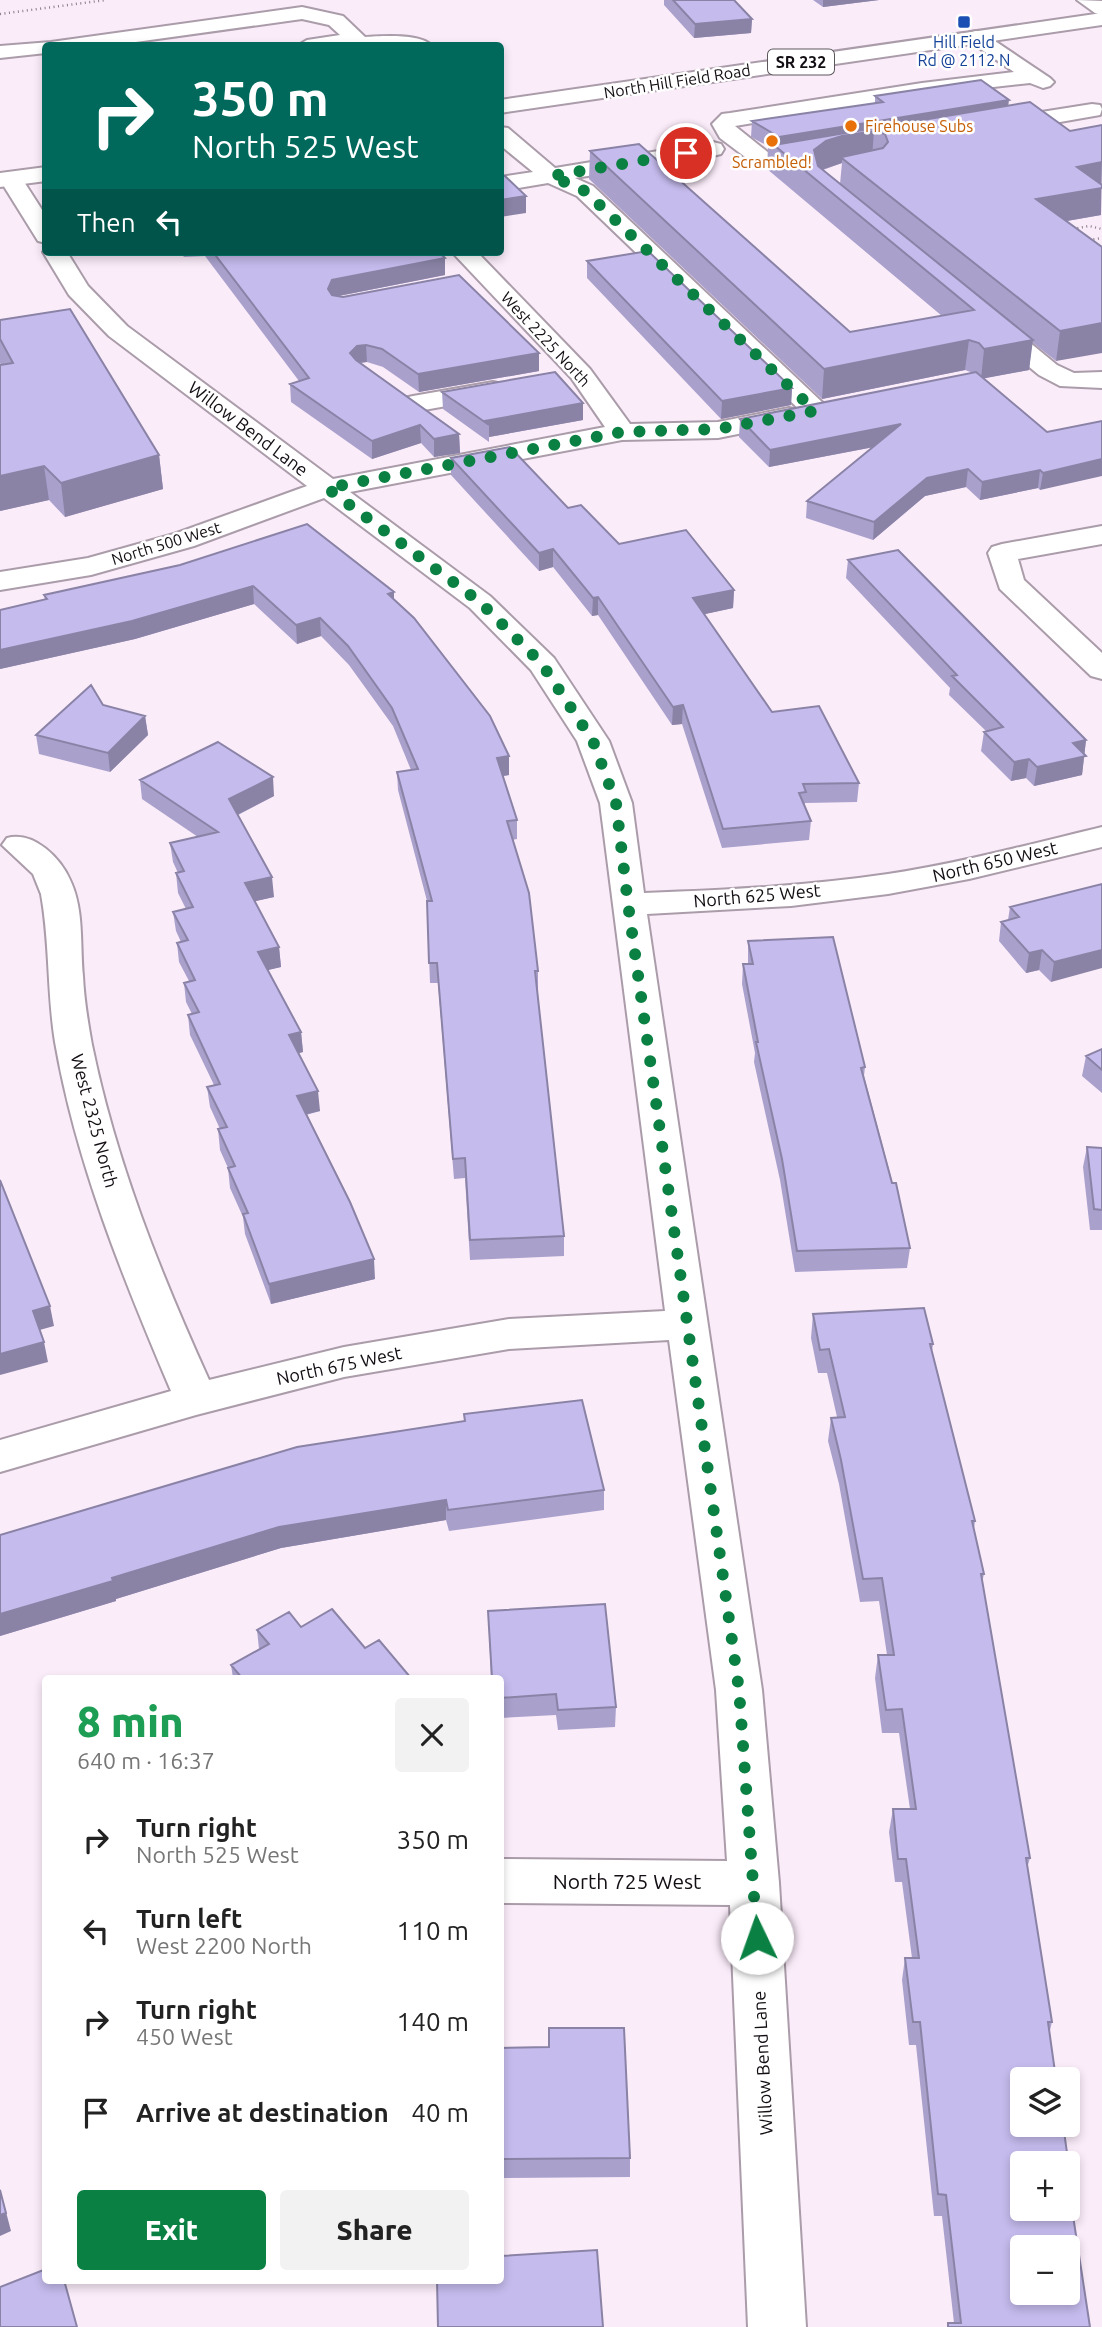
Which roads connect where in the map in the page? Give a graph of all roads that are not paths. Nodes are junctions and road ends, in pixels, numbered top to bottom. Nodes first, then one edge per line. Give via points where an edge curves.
1 (1087, 0) edge
2 (348, 2) edge
3 (1102, 9) edge
4 (320, 15) junction
5 (1102, 19) edge
6 (976, 37) junction
7 (356, 39) edge
8 (134, 40) edge
9 (299, 41) edge
10 (106, 42) edge
11 (394, 42) edge
12 (42, 47) edge
13 (0, 52) edge
14 (1034, 76) junction
15 (851, 100) junction
16 (504, 106) edge
17 (1097, 113) edge
18 (873, 117) edge
19 (975, 130) edge
20 (504, 136) edge
21 (1049, 140) edge
22 (713, 149) dead end
23 (994, 149) edge
24 (841, 153) edge
25 (42, 174) edge
26 (551, 176) junction
27 (6, 179) edge
28 (504, 183) edge
29 (42, 230) edge
30 (57, 256) edge
31 (468, 256) edge
32 (488, 277) junction
33 (461, 282) edge
34 (975, 310) edge
35 (581, 374) junction
36 (555, 379) edge
37 (1102, 380) edge
38 (517, 386) edge
39 (843, 405) edge
40 (815, 411) junction
41 (622, 432) junction
42 (488, 457) junction
43 (327, 488) junction
44 (1102, 535) edge
45 (0, 581) edge
46 (1102, 670) edge
47 (1102, 837) edge
48 (19, 845) dead end
49 (887, 884) joint
50 (628, 904) junction
51 (687, 1324) junction
52 (196, 1399) junction
53 (0, 1456) edge
54 (504, 1881) edge
55 (754, 1883) junction
56 (777, 2327) edge

1 - 3 street
2 - 4 street
4 - 7 street via 336,20
4 - 8 street via 281,15
5 - 6 street, North Hill Field Road / SR 232
6 - 14 street
6 - 16 street, North Hill Field Road / SR 232
7 - 9 street
7 - 11 street
8 - 10 street
12 - 13 street
14 - 15 street
14 - 17 street
15 - 18 street
15 - 24 street via 730,119 723,124 765,161
17 - 19 street
20 - 26 street
21 - 23 street
22 - 26 street
25 - 27 street
26 - 28 street
26 - 40 street via 585,191
27 - 29 street
30 - 43 street, Willow Bend Lane via 78,290 118,331
31 - 32 street, West 2225 North
32 - 33 street
32 - 35 street, West 2225 North
34 - 37 street via 1048,370 1069,381
35 - 36 street
35 - 41 street, West 2225 North
38 - 42 street via 404,397
39 - 40 street, North 500 West
40 - 41 street, North 500 West via 718,429
41 - 42 street, North 500 West
42 - 43 street, North 500 West
43 - 45 street, North 500 West via 184,540 91,566
43 - 50 street, Willow Bend Lane via 480,602 542,664 593,741 616,803
44 - 46 street via 1002,553 1010,583
47 - 49 street, North 650 West
48 - 52 street, West 2325 North via 49,871 61,907 66,988 79,1074 117,1205
49 - 50 street, North 625 West
50 - 51 street, Willow Bend Lane
51 - 52 street, North 675 West via 509,1334 344,1362
51 - 55 street, Willow Bend Lane via 739,1690
52 - 53 street, North 675 West
54 - 55 street, North 725 West
55 - 56 street, Willow Bend Lane

